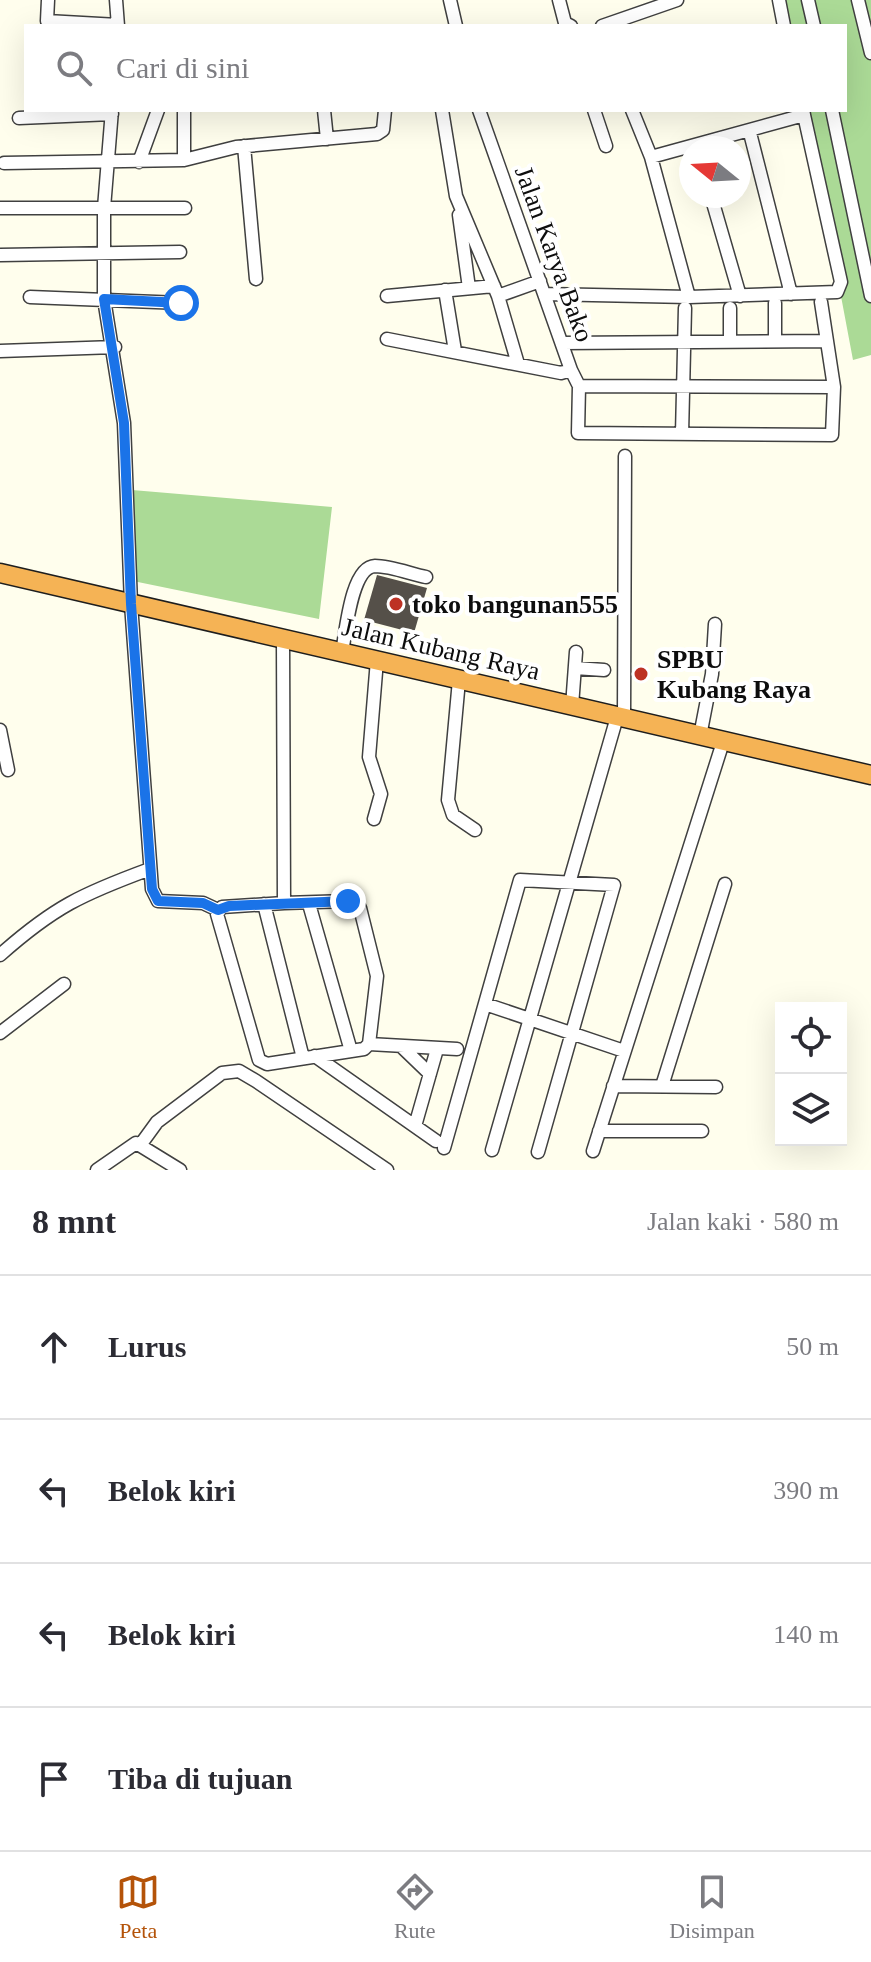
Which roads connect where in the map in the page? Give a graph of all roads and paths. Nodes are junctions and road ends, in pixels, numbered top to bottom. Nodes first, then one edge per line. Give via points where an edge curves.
1 (48, 0) edge
2 (116, 0) edge
3 (450, 0) edge
4 (559, 0) edge
5 (677, 0) edge
6 (779, 0) edge
7 (808, 0) edge
8 (858, 0) edge
9 (90, 24) edge
10 (118, 24) edge
11 (456, 24) edge
12 (567, 24) edge
13 (605, 24) edge
14 (780, 24) edge
15 (814, 24) edge
16 (871, 53) edge
17 (112, 112) edge
18 (157, 112) edge
19 (184, 112) edge
20 (324, 112) edge
21 (385, 112) edge
22 (442, 112) edge
23 (480, 112) edge
24 (595, 112) edge
25 (635, 112) edge
26 (832, 112) edge
27 (803, 113) edge
28 (19, 118) dead end
29 (750, 133) junction
30 (738, 136) edge
31 (327, 139) junction
32 (244, 146) junction
33 (606, 146) dead end
34 (679, 150) edge
35 (651, 157) junction
36 (184, 160) junction
37 (139, 162) junction
38 (4, 163) dead end
39 (108, 163) junction
40 (456, 196) junction
41 (0, 208) edge
42 (104, 208) junction
43 (185, 208) dead end
44 (714, 208) edge
45 (180, 252) dead end
46 (105, 253) junction
47 (0, 255) edge
48 (256, 279) dead end
49 (540, 281) junction
50 (469, 288) junction
51 (445, 290) junction
52 (496, 291) junction
53 (545, 294) junction
54 (791, 294) junction
55 (387, 296) dead end
56 (740, 296) junction
57 (871, 296) edge
58 (30, 297) dead end
59 (104, 299) junction
60 (687, 302) junction
61 (821, 302) dead end
62 (181, 303) dead end
63 (775, 303) dead end
64 (730, 308) dead end
65 (387, 339) dead end
66 (730, 341) junction
67 (775, 341) junction
68 (827, 341) junction
69 (685, 342) junction
70 (562, 343) junction
71 (115, 347) junction
72 (0, 351) edge
73 (455, 351) junction
74 (518, 364) junction
75 (571, 370) junction
76 (579, 386) junction
77 (834, 387) junction
78 (683, 388) junction
79 (682, 434) junction
80 (625, 456) dead end
81 (0, 573) edge
82 (426, 577) dead end
83 (131, 604) junction
84 (715, 624) dead end
85 (283, 640) junction
86 (342, 652) junction
87 (576, 652) dead end
88 (377, 660) junction
89 (575, 668) junction
90 (604, 670) dead end
91 (459, 680) junction
92 (572, 706) junction
93 (621, 718) junction
94 (0, 730) edge
95 (700, 736) junction
96 (723, 742) junction
97 (8, 770) dead end
98 (871, 775) edge
99 (374, 819) dead end
100 (475, 830) dead end
101 (150, 869) junction
102 (567, 884) junction
103 (725, 884) dead end
104 (284, 903) junction
105 (264, 904) junction
106 (309, 904) junction
107 (218, 910) junction
108 (0, 955) edge
109 (64, 984) dead end
110 (485, 1004) junction
111 (529, 1020) junction
112 (0, 1033) edge
113 (571, 1034) junction
114 (369, 1044) junction
115 (403, 1048) junction
116 (437, 1049) junction
117 (457, 1049) dead end
118 (351, 1051) junction
119 (624, 1051) junction
120 (309, 1057) junction
121 (259, 1060) junction
122 (242, 1073) junction
123 (430, 1074) junction
124 (613, 1086) junction
125 (662, 1086) junction
126 (716, 1087) dead end
127 (415, 1126) junction
128 (599, 1131) junction
129 (702, 1131) dead end
130 (141, 1144) junction
131 (492, 1150) dead end
132 (593, 1151) dead end
133 (538, 1152) dead end
134 (97, 1170) edge
135 (180, 1170) edge
136 (387, 1170) edge

1 - 9 street via 47,21
2 - 10 street
3 - 11 street
4 - 12 street
5 - 13 street
6 - 14 street
7 - 15 street
8 - 16 street
17 - 28 street
17 - 39 street
18 - 37 street
19 - 36 street
20 - 31 street
21 - 31 street via 383,130 377,134
22 - 40 street
23 - 49 street, Jalan Karya Bako
24 - 33 street
25 - 35 street
26 - 57 street
27 - 29 street
27 - 54 street via 841,286 837,292
29 - 30 street
29 - 54 street
31 - 32 street
32 - 36 street
32 - 48 street
34 - 35 street
35 - 60 street
36 - 37 street
37 - 39 street
38 - 39 street
39 - 42 street
40 - 50 street
40 - 52 street
41 - 42 street
42 - 43 street
42 - 46 street
44 - 56 street
45 - 46 street
46 - 47 street
46 - 59 street
49 - 52 street
49 - 53 street, Jalan Karya Bako
50 - 51 street
50 - 52 street
51 - 55 street
51 - 73 street
52 - 74 street
53 - 60 street
53 - 70 street, Jalan Karya Bako
54 - 56 street
56 - 60 street
58 - 59 street
59 - 62 street
59 - 71 street
60 - 69 street
61 - 68 street
63 - 67 street
64 - 66 street
65 - 73 street, Jalan Karya Bako
66 - 67 street
66 - 69 street
67 - 68 street
68 - 77 street
69 - 70 street
69 - 78 street
70 - 75 street, Jalan Karya Bako
71 - 72 street
71 - 83 street via 124,423
73 - 74 street, Jalan Karya Bako
74 - 75 street, Jalan Karya Bako via 561,373
75 - 76 street
76 - 78 street
76 - 79 street via 578,433
77 - 78 street
77 - 79 street via 832,435
78 - 79 street
80 - 93 street
81 - 83 highway, Jalan Kubang Raya
82 - 86 street via 374,566 364,570 356,583
83 - 85 highway, Jalan Kubang Raya
83 - 101 street
84 - 95 street
85 - 86 highway, Jalan Kubang Raya
85 - 104 street
86 - 88 highway, Jalan Kubang Raya
87 - 89 street
88 - 91 highway, Jalan Kubang Raya
88 - 99 street via 369,757 381,794
89 - 90 street
89 - 92 street
91 - 92 highway, Jalan Kubang Raya
91 - 100 street via 448,800 453,815
92 - 93 highway, Jalan Kubang Raya
93 - 95 highway, Jalan Kubang Raya
93 - 102 street
94 - 97 street
95 - 96 highway, Jalan Kubang Raya
96 - 98 highway, Jalan Kubang Raya
96 - 119 street
101 - 107 street via 158,901 203,903
101 - 108 street via 69,901 43,916
102 - 110 street via 520,880
102 - 111 street
102 - 113 street via 614,885
103 - 125 street
104 - 105 street
104 - 106 street
105 - 107 street
105 - 120 street
106 - 114 street via 348,901 360,908 377,976
106 - 118 street
107 - 121 street
109 - 112 street
110 - 111 street
110 - 127 street via 440,1144
111 - 113 street
111 - 131 street
113 - 119 street
113 - 133 street
114 - 115 street
114 - 118 street
115 - 116 street
115 - 123 street
116 - 117 street
116 - 123 street
118 - 120 street
119 - 124 street
120 - 121 street via 267,1064
120 - 127 street
121 - 122 street
122 - 130 street via 222,1073 157,1122
122 - 136 street
123 - 127 street
124 - 125 street
124 - 128 street
125 - 126 street
128 - 129 street
128 - 132 street
130 - 134 street via 128,1146
130 - 135 street

